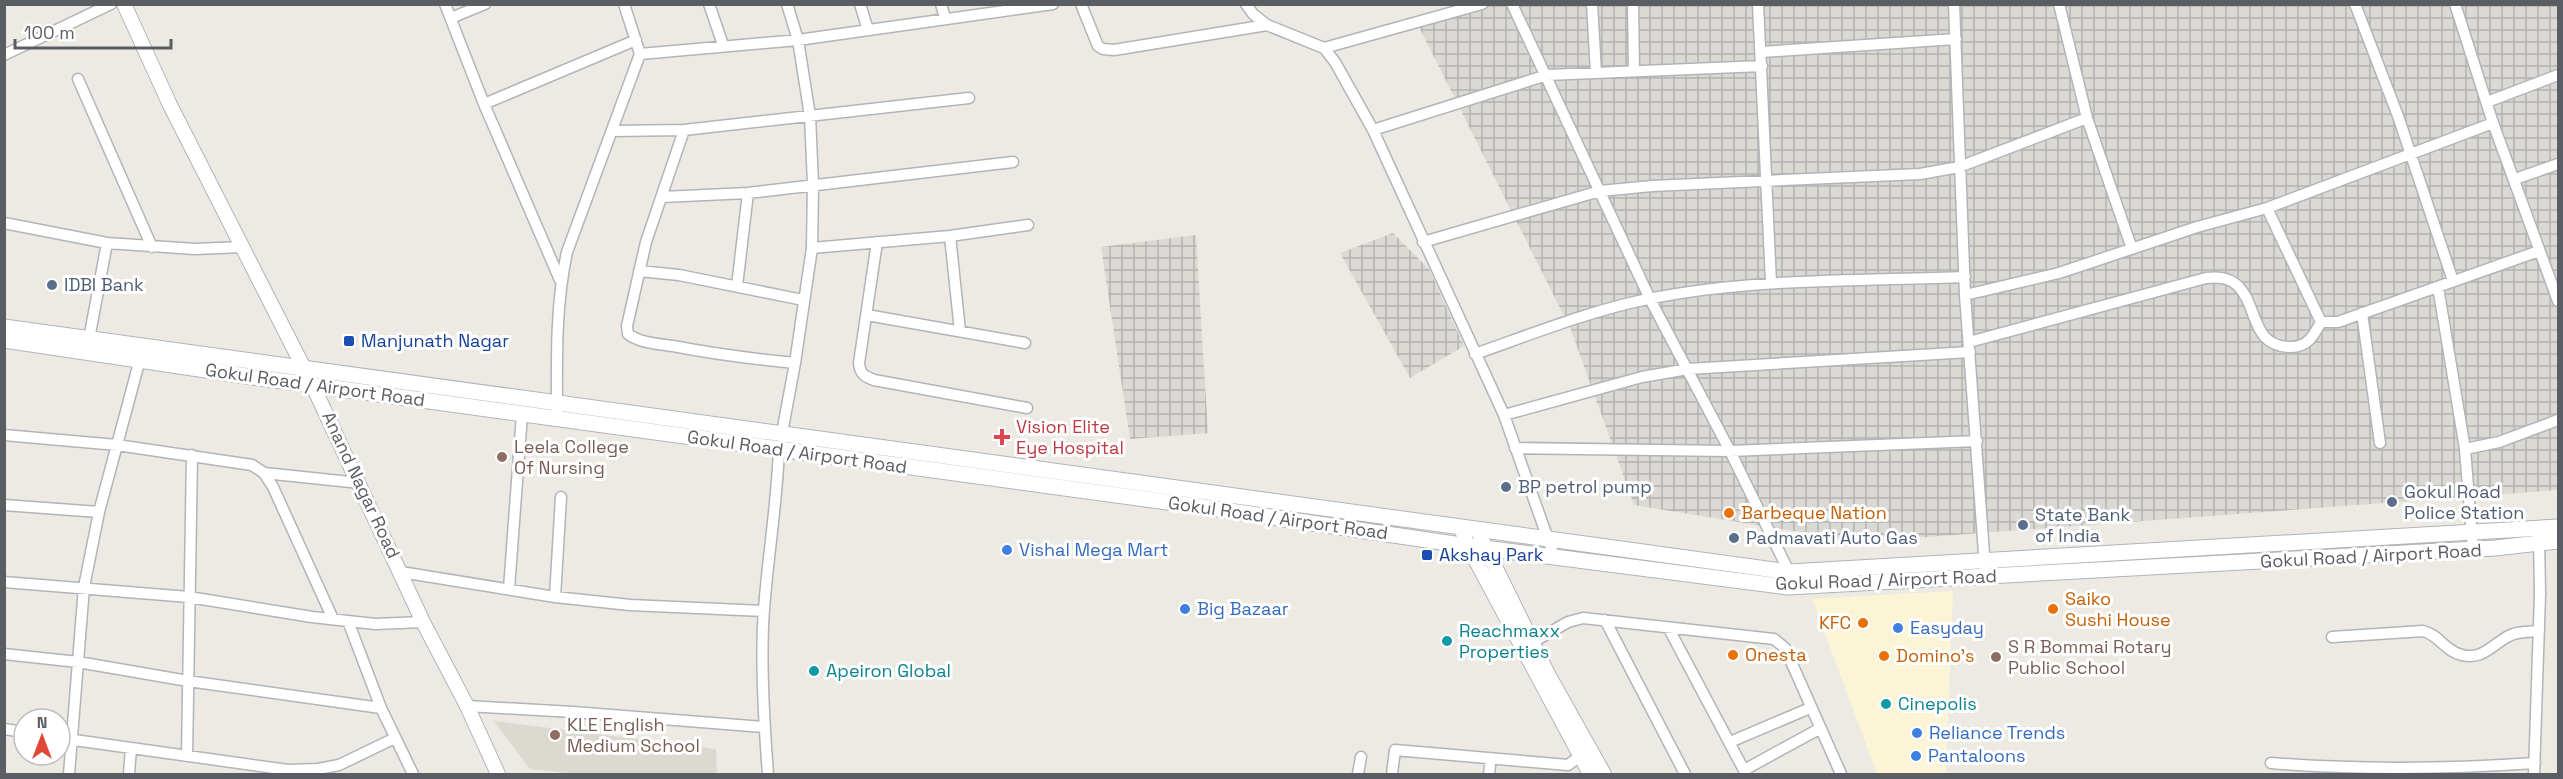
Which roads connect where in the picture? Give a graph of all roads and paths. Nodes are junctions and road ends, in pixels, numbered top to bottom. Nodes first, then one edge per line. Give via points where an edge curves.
1 (111, 4) edge
2 (124, 4) edge
3 (445, 4) edge
4 (485, 4) edge
5 (624, 4) edge
6 (709, 4) edge
7 (787, 4) edge
8 (860, 4) edge
9 (941, 4) edge
10 (1053, 4) edge
11 (1081, 4) edge
12 (1246, 4) edge
13 (1482, 4) edge
14 (1512, 4) edge
15 (1592, 4) edge
16 (1633, 4) edge
17 (1758, 4) edge
18 (1954, 4) edge
19 (2059, 4) edge
20 (2355, 4) edge
21 (2455, 4) edge
22 (1014, 6) edge
23 (451, 18) junction
24 (945, 18) junction
25 (1267, 25) junction
26 (868, 30) junction
27 (1956, 39) junction
28 (636, 40) junction
29 (798, 40) junction
30 (723, 45) junction
31 (1324, 48) junction
32 (1761, 52) junction
33 (640, 54) junction
34 (4, 55) edge
35 (1762, 66) junction
36 (1634, 71) junction
37 (1596, 73) junction
38 (1547, 75) junction
39 (2559, 75) edge
40 (78, 79) dead end
41 (969, 98) dead end
42 (2487, 102) junction
43 (484, 104) junction
44 (810, 116) junction
45 (2087, 118) junction
46 (2493, 123) junction
47 (684, 130) junction
48 (1373, 130) junction
49 (612, 131) junction
50 (2411, 154) junction
51 (1013, 162) dead end
52 (2559, 164) edge
53 (1959, 167) junction
54 (2515, 179) junction
55 (1766, 182) junction
56 (813, 184) junction
57 (1600, 191) junction
58 (748, 193) junction
59 (662, 197) junction
60 (2267, 208) junction
61 (4, 223) edge
62 (1028, 225) dead end
63 (950, 236) junction
64 (877, 242) junction
65 (1423, 242) junction
66 (107, 243) junction
67 (152, 247) junction
68 (242, 247) junction
69 (812, 248) junction
70 (2132, 249) junction
71 (2539, 251) junction
72 (639, 271) junction
73 (1965, 277) junction
74 (561, 280) junction
75 (2453, 281) junction
76 (1771, 283) junction
77 (737, 286) junction
78 (2438, 287) junction
79 (1965, 296) junction
80 (2558, 296) edge
81 (1650, 298) junction
82 (802, 300) junction
83 (2362, 313) junction
84 (867, 315) junction
85 (2321, 322) junction
86 (4, 327) edge
87 (960, 331) junction
88 (89, 339) junction
89 (4, 340) edge
90 (1025, 343) dead end
91 (1969, 347) junction
92 (1475, 354) junction
93 (140, 360) junction
94 (795, 363) junction
95 (304, 368) junction
96 (1688, 369) junction
97 (313, 386) junction
98 (1027, 408) dead end
99 (557, 411) junction
100 (522, 414) junction
101 (1504, 415) junction
102 (2559, 420) edge
103 (782, 433) junction
104 (4, 435) edge
105 (1977, 441) junction
106 (2380, 443) dead end
107 (117, 446) junction
108 (1515, 448) junction
109 (779, 449) junction
110 (2465, 449) junction
111 (1730, 451) junction
112 (192, 455) junction
113 (264, 473) junction
114 (360, 483) junction
115 (561, 497) dead end
116 (4, 505) edge
117 (99, 512) junction
118 (2559, 527) edge
119 (1461, 528) junction
120 (1478, 530) junction
121 (2471, 533) junction
122 (2539, 536) junction
123 (1548, 540) junction
124 (2559, 542) edge
125 (1468, 546) junction
126 (1485, 548) junction
127 (2473, 549) junction
128 (1554, 556) junction
129 (1986, 562) junction
130 (401, 572) junction
131 (1789, 572) junction
132 (1985, 578) junction
133 (4, 582) edge
134 (84, 587) junction
135 (509, 589) junction
136 (189, 597) junction
137 (555, 597) junction
138 (764, 611) junction
139 (333, 619) junction
140 (1605, 620) junction
141 (348, 621) junction
142 (423, 622) junction
143 (1669, 629) junction
144 (2539, 631) junction
145 (1525, 635) junction
146 (2332, 637) dead end
147 (4, 654) edge
148 (78, 662) junction
149 (188, 681) junction
150 (467, 706) junction
151 (71, 707) edge
152 (381, 708) junction
153 (1809, 708) junction
154 (764, 727) junction
155 (1819, 729) junction
156 (395, 738) junction
157 (72, 739) edge
158 (1731, 742) junction
159 (132, 748) junction
160 (1585, 752) junction
161 (188, 756) junction
162 (1361, 758) dead end
163 (2271, 763) dead end
164 (2535, 763) junction
165 (2294, 770) edge
166 (2400, 770) edge
167 (1595, 771) edge
168 (2338, 771) edge
169 (1745, 772) edge
170 (129, 774) edge
171 (413, 774) edge
172 (498, 774) edge
173 (768, 774) edge
174 (1358, 774) edge
175 (1392, 774) edge
176 (1685, 774) edge
177 (1840, 774) edge
178 (2534, 774) edge

1 - 34 street
2 - 68 street, Anand Nagar Road
3 - 23 street
4 - 23 street
5 - 28 street
6 - 30 street
7 - 29 street
8 - 26 street
9 - 24 street
10 - 22 street
11 - 25 street via 1098,46 1103,49
12 - 25 street
13 - 31 street
14 - 38 street
15 - 37 street
16 - 36 street
17 - 32 street
18 - 27 street
19 - 45 street
20 - 50 street
21 - 42 street
22 - 24 street
23 - 43 street
24 - 26 street
25 - 31 street
26 - 29 street
27 - 32 street
27 - 53 street
28 - 33 street
28 - 43 street
29 - 30 street
29 - 44 street
30 - 33 street
31 - 48 street
32 - 35 street
33 - 49 street
35 - 36 street
35 - 55 street
36 - 37 street
37 - 38 street
38 - 48 street
38 - 57 street
39 - 42 street
40 - 67 street
41 - 44 street
42 - 46 street
43 - 74 street
44 - 47 street
44 - 56 street
45 - 53 street
45 - 70 street
46 - 50 street
46 - 54 street
47 - 49 street
47 - 59 street
48 - 65 street
49 - 74 street via 567,252
50 - 60 street
50 - 75 street
51 - 56 street
52 - 54 street
53 - 55 street via 1920,174
53 - 73 street
54 - 71 street
55 - 57 street
55 - 76 street
56 - 58 street
56 - 69 street
57 - 65 street
57 - 81 street
58 - 59 street
58 - 77 street
59 - 72 street
60 - 70 street
60 - 85 street
61 - 66 street
62 - 63 street
63 - 64 street
63 - 87 street
64 - 69 street
64 - 84 street
65 - 92 street
66 - 67 street
66 - 88 street
67 - 68 street
68 - 95 street, Anand Nagar Road
69 - 82 street
70 - 79 street via 2059,273
71 - 75 street
71 - 80 street
72 - 77 street
72 - 94 street via 627,326 628,334 634,338 728,357
73 - 76 street
73 - 79 street
74 - 99 street
75 - 78 street
76 - 81 street
77 - 82 street
78 - 83 street
78 - 110 street
79 - 91 street
81 - 92 street via 1598,311
81 - 96 street
82 - 94 street
83 - 85 street via 2338,322
83 - 106 street
84 - 87 street
84 - 98 street via 859,363 864,376
85 - 91 street via 2305,344 2280,347 2262,335 2239,287 2230,280 2206,278
86 - 88 main road, Gokul Road / Airport Road
87 - 90 street
88 - 95 main road, Gokul Road / Airport Road
89 - 93 main road, Gokul Road / Airport Road
91 - 96 street
91 - 105 street
92 - 101 street
93 - 97 main road, Gokul Road / Airport Road
93 - 107 street
94 - 103 street
95 - 97 street, Anand Nagar Road
95 - 99 main road, Gokul Road / Airport Road
96 - 101 street via 1642,377
96 - 111 street
97 - 100 main road, Gokul Road / Airport Road
97 - 114 street, Anand Nagar Road
99 - 100 main road, Gokul Road / Airport Road
99 - 103 main road, Gokul Road / Airport Road
99 - 109 main road, Gokul Road / Airport Road
100 - 135 street
101 - 108 street
102 - 110 street via 2499,442
103 - 119 main road, Gokul Road / Airport Road
104 - 107 street
105 - 111 street
105 - 129 street
107 - 112 street
107 - 117 street
108 - 111 street
108 - 123 street
109 - 125 main road, Gokul Road / Airport Road
109 - 138 street
110 - 121 street
111 - 131 street
112 - 113 street via 252,465
112 - 136 street
113 - 114 street
113 - 139 street
114 - 130 street, Anand Nagar Road
115 - 137 street
116 - 117 street
117 - 134 street
118 - 122 main road, Gokul Road / Airport Road
119 - 120 main road, Gokul Road / Airport Road
119 - 125 street
120 - 123 main road, Gokul Road / Airport Road
120 - 126 street
121 - 122 main road, Gokul Road / Airport Road
121 - 127 street
121 - 129 main road, Gokul Road / Airport Road
122 - 124 main road, Gokul Road / Airport Road
122 - 127 main road, Gokul Road / Airport Road
122 - 144 street
123 - 128 street
123 - 131 main road, Gokul Road / Airport Road
125 - 126 main road, Gokul Road / Airport Road
125 - 145 street
126 - 128 main road, Gokul Road / Airport Road
126 - 145 street
127 - 132 main road, Gokul Road / Airport Road
128 - 132 main road, Gokul Road / Airport Road via 1788,587
129 - 131 main road, Gokul Road / Airport Road
129 - 132 street
130 - 135 street
130 - 142 street, Anand Nagar Road
133 - 134 street
134 - 136 street
134 - 148 street
135 - 137 street
136 - 139 street
136 - 149 street
137 - 138 street
138 - 154 street
139 - 141 street
140 - 143 street
140 - 145 street via 1576,619
140 - 176 street
141 - 142 street
141 - 152 street
142 - 150 street, Anand Nagar Road
143 - 153 street via 1780,642
143 - 158 street
144 - 146 street via 2508,636 2480,655 2464,656 2423,631
144 - 164 street
145 - 160 street
147 - 148 street
148 - 149 street
148 - 151 street
149 - 152 street
149 - 161 street
150 - 154 street
150 - 172 street, Anand Nagar Road
152 - 156 street
153 - 155 street
153 - 158 street
154 - 173 street
155 - 169 street
155 - 177 street
156 - 161 street via 339,765 318,769 288,770
156 - 171 street
157 - 159 street
158 - 169 street
159 - 161 street
159 - 170 street
160 - 167 street
160 - 175 street via 1568,765 1395,750
162 - 174 street
163 - 165 street
164 - 166 street
164 - 178 street
165 - 168 street
166 - 168 street

